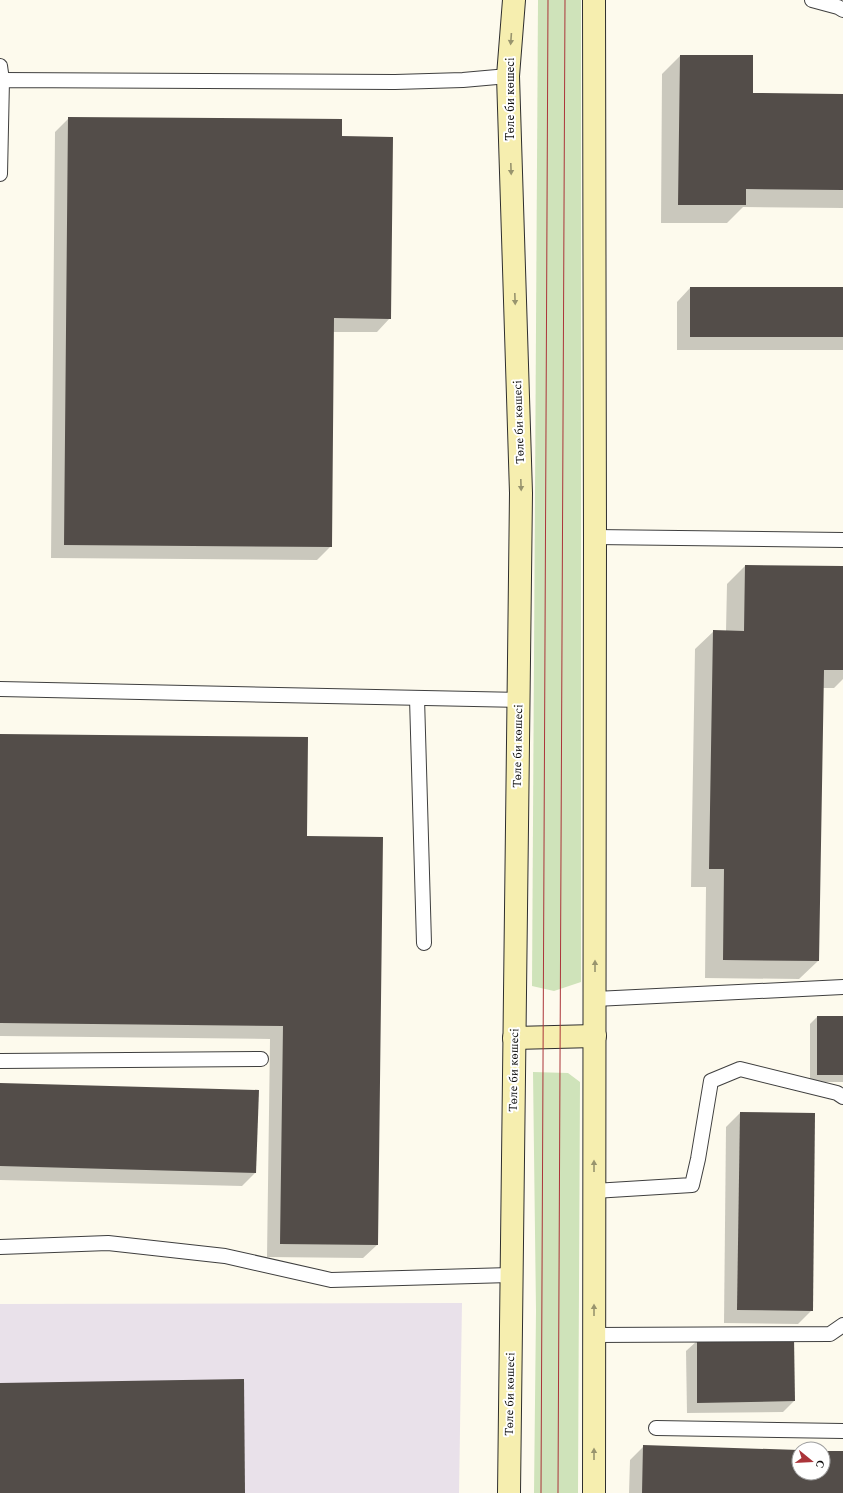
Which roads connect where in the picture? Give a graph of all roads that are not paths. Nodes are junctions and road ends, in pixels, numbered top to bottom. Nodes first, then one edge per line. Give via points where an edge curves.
1 (514, 0) edge
2 (594, 0) edge
3 (812, 0) edge
4 (843, 10) edge
5 (1, 73) edge
6 (508, 76) junction
7 (0, 174) edge
8 (595, 537) junction
9 (843, 540) edge
10 (0, 689) edge
11 (417, 698) junction
12 (518, 700) junction
13 (424, 943) dead end
14 (843, 987) edge
15 (595, 999) junction
16 (595, 1036) junction
17 (514, 1038) junction
18 (261, 1059) dead end
19 (0, 1061) edge
20 (843, 1097) edge
21 (594, 1191) junction
22 (0, 1246) edge
23 (511, 1275) junction
24 (843, 1325) edge
25 (594, 1334) junction
26 (656, 1428) dead end
27 (843, 1431) edge
28 (509, 1493) edge
29 (594, 1493) edge

1 -> 6 main road, Төле би көшесі
2 - 8 main road
3 - 4 lane
5 - 6 lane via 395,82
5 - 7 lane
6 -> 12 main road, Төле би көшесі via 521,493
8 - 9 lane
15 -> 8 main road
10 - 11 lane
11 - 12 lane
11 - 13 lane
12 - 17 main road, Төле би көшесі
14 - 15 lane
15 - 16 main road
16 - 17 main road
21 -> 16 main road
17 - 23 main road, Төле би көшесі
18 - 19 lane
20 - 21 lane via 837,1093 740,1069 711,1081 692,1185
25 -> 21 main road
22 - 23 lane via 108,1243 225,1256 331,1280
23 - 28 main road, Төле би көшесі
24 - 25 lane via 830,1334
29 -> 25 main road
26 - 27 lane

